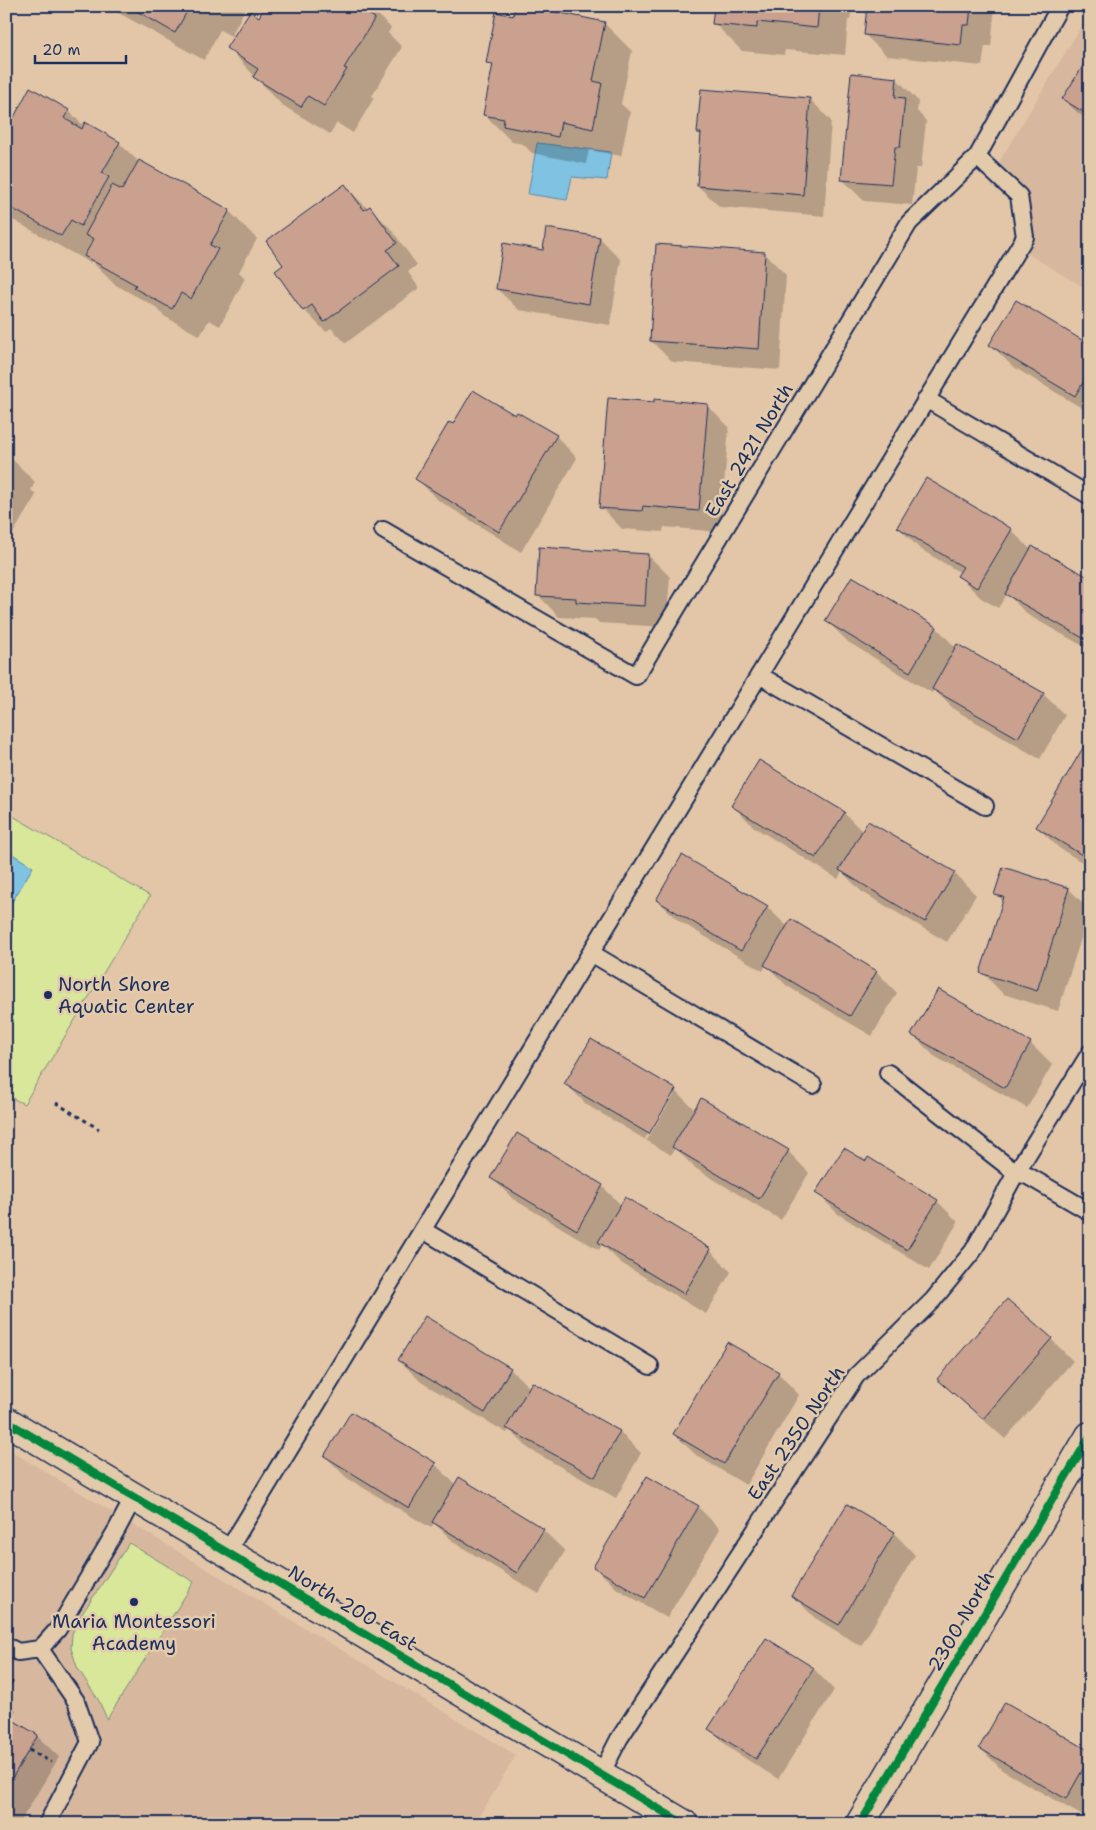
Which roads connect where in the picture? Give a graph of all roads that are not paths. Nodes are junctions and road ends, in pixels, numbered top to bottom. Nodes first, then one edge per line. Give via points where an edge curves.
1 (1060, 6) edge
2 (977, 156) junction
3 (926, 399) junction
4 (1090, 496) edge
5 (383, 530) dead end
6 (759, 675) junction
7 (985, 806) dead end
8 (591, 953) junction
9 (1090, 1053) edge
10 (888, 1074) dead end
11 (813, 1085) dead end
12 (1016, 1173) junction
13 (1090, 1212) edge
14 (423, 1230) junction
15 (650, 1366) dead end
16 (6, 1421) edge
17 (1090, 1436) edge
18 (134, 1497) junction
19 (227, 1552) junction
20 (6, 1646) edge
21 (40, 1649) junction
22 (601, 1774) junction
23 (47, 1824) edge
24 (684, 1824) edge
25 (860, 1824) edge

1 - 2 lane, East 2421 North
2 - 3 lane via 1019,196 1025,237
2 - 5 lane, East 2421 North via 909,223 636,676
3 - 4 lane
3 - 6 lane
6 - 7 lane
6 - 8 lane
8 - 11 lane
8 - 14 lane
9 - 12 lane, East 2350 North
10 - 12 lane
12 - 13 lane via 1028,1176
12 - 22 lane, East 2350 North via 973,1251 934,1300 856,1376 619,1739
14 - 15 lane
14 - 19 lane
16 - 18 street, North 200 East
17 - 25 street, 2300 North
18 - 19 street, North 200 East
18 - 21 lane via 58,1629
19 - 22 street, North 200 East
20 - 21 lane via 18,1652
21 - 23 lane via 76,1700 90,1742
22 - 24 street, North 200 East

